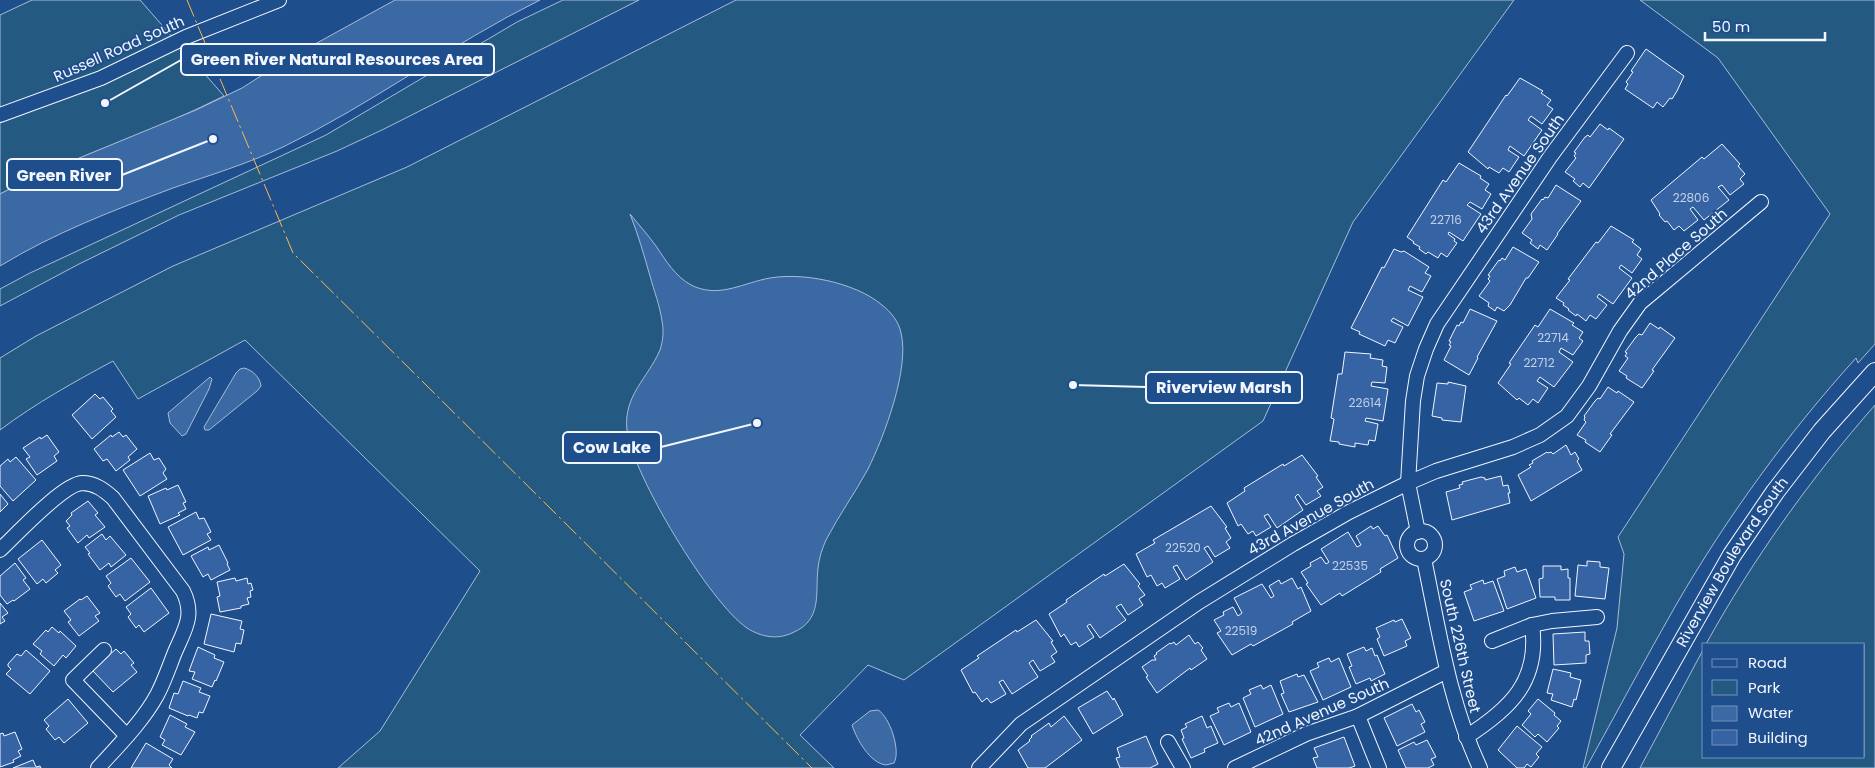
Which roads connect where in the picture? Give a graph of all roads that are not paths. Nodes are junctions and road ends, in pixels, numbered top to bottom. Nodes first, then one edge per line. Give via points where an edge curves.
1 (279, 0) edge
2 (1627, 53) dead end
3 (0, 116) edge
4 (1761, 202) dead end
5 (1875, 372) edge
6 (1408, 483) junction
7 (1418, 532) junction
8 (0, 550) edge
9 (1424, 559) junction
10 (1597, 617) dead end
11 (1532, 625) junction
12 (1492, 641) dead end
13 (104, 650) dead end
14 (1447, 671) junction
15 (1358, 716) junction
16 (127, 736) junction
17 (1466, 737) junction
18 (1168, 742) dead end
19 (98, 768) edge
20 (979, 768) edge
21 (1183, 768) edge
22 (1235, 768) edge
23 (1379, 768) edge
24 (1480, 768) edge
25 (1611, 768) edge

1 - 3 street, Russell Road South via 186,37 101,78
2 - 6 street, 43rd Avenue South via 1550,157 1437,324 1417,376
4 - 6 street, 42nd Place South via 1640,303 1567,416 1540,435 1513,447
5 - 25 street, Riverview Boulevard South via 1822,431 1732,555
6 - 7 street
6 - 20 street, 43rd Avenue South via 1349,512 1200,602 1021,724
7 - 9 street via 1428,534 1434,542 1432,553
7 - 9 street via 1409,538 1408,548 1413,557
8 - 16 street via 58,496 80,483 91,484 113,498 183,591 190,610 187,625 156,696
9 - 14 street, South 226th Street
10 - 11 street
11 - 12 street
11 - 17 street via 1534,651 1522,687 1499,714
13 - 16 street via 73,680
14 - 15 street, 42nd Avenue South
14 - 17 street, South 226th Street
15 - 22 street, 42nd Avenue South via 1306,734
15 - 23 street
16 - 19 street
17 - 24 street, South 226th Street
18 - 21 street

